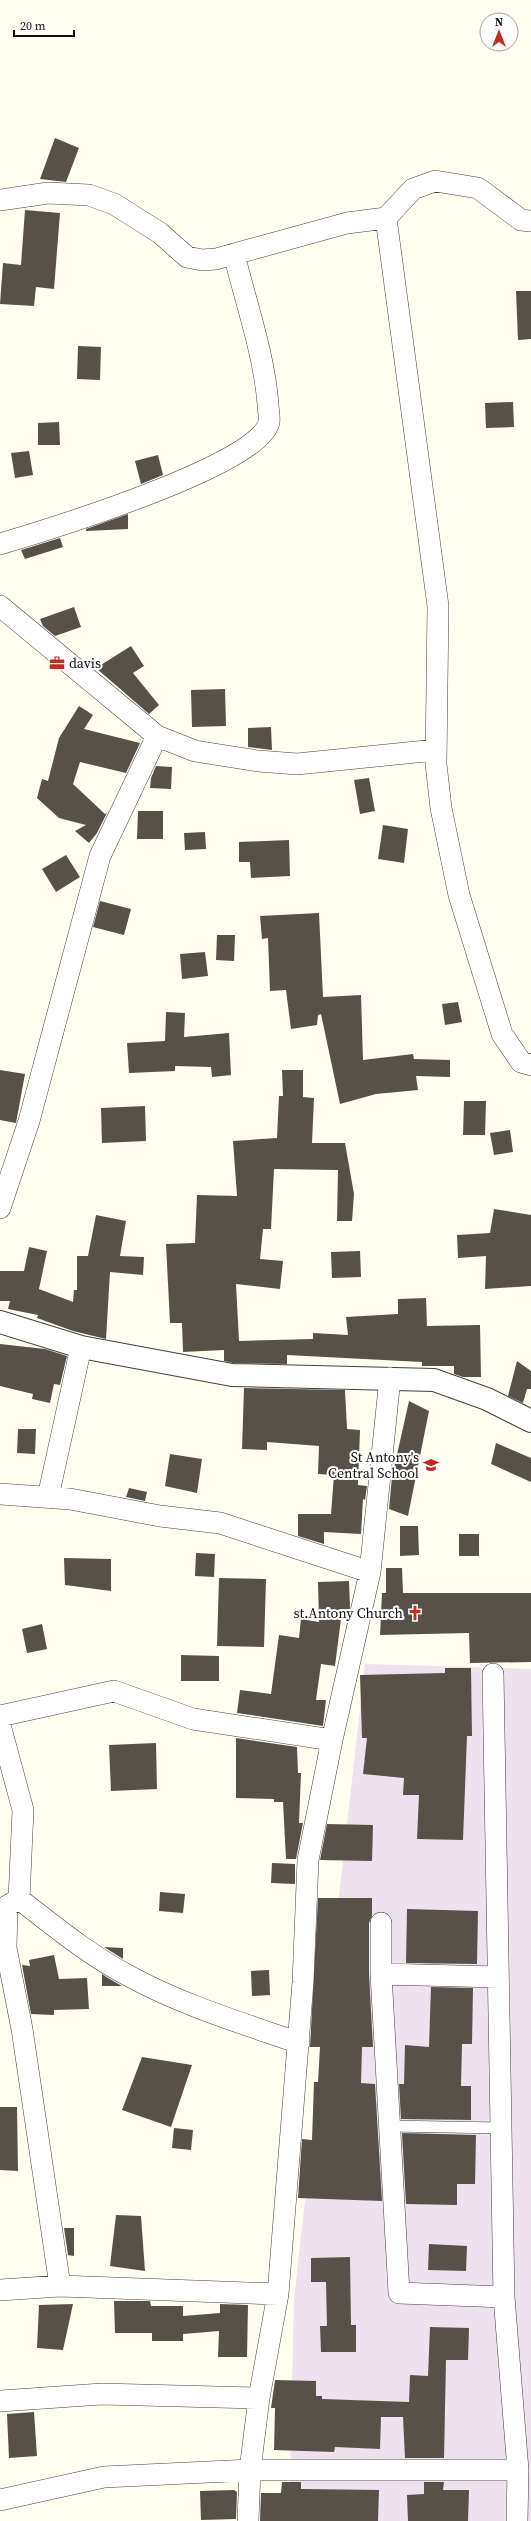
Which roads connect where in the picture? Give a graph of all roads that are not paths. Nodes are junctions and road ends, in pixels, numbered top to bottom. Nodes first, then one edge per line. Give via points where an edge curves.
1 (0, 200) edge
2 (386, 218) junction
3 (531, 221) edge
4 (234, 254) junction
5 (0, 544) edge
6 (0, 606) edge
7 (157, 736) junction
8 (436, 750) junction
9 (531, 1065) edge
10 (6, 1169) edge
11 (0, 1208) edge
12 (0, 1322) edge
13 (81, 1347) junction
14 (390, 1378) junction
15 (531, 1421) edge
16 (0, 1494) edge
17 (48, 1497) junction
18 (370, 1572) junction
19 (493, 1674) dead end
20 (0, 1716) edge
21 (0, 1725) edge
22 (332, 1740) junction
23 (9, 1906) edge
24 (381, 1923) dead end
25 (381, 1974) junction
26 (498, 1978) junction
27 (299, 2044) junction
28 (389, 2126) junction
29 (501, 2128) junction
30 (60, 2286) junction
31 (0, 2290) edge
32 (278, 2294) junction
33 (504, 2297) junction
34 (259, 2398) junction
35 (0, 2401) edge
36 (250, 2470) junction
37 (518, 2470) junction
38 (0, 2500) edge
39 (248, 2521) edge
40 (517, 2521) edge

1 - 4 street via 48,193 89,195 114,204 160,233 187,257 202,260
2 - 3 street via 413,189 435,181 478,188 521,220
2 - 4 street via 347,223
2 - 8 street via 438,606
4 - 5 street via 266,384 269,423 256,441 197,475 64,525
6 - 7 street
7 - 8 street via 195,751 297,764
7 - 10 street via 100,856 29,1121
8 - 9 street via 441,808 461,903 502,1034 521,1062
10 - 11 street
12 - 13 street
13 - 14 street via 232,1375
13 - 17 street
14 - 15 street via 434,1380 487,1399
14 - 18 street
16 - 17 street
17 - 18 street via 160,1516 220,1523
18 - 22 street
19 - 26 street
20 - 22 street via 114,1691 193,1719
21 - 23 street via 23,1810
22 - 27 street via 308,1860
23 - 27 street via 129,1976 209,2012
23 - 30 street via 6,1948 22,2029
24 - 25 street
25 - 26 street
25 - 28 street
26 - 29 street
27 - 32 street
28 - 29 lane
28 - 33 street via 398,2293
29 - 33 street
30 - 31 street
30 - 32 street
32 - 34 street
33 - 37 street
34 - 35 street via 102,2394
34 - 36 street
36 - 37 street
36 - 38 street via 104,2477
36 - 39 street
37 - 40 street

